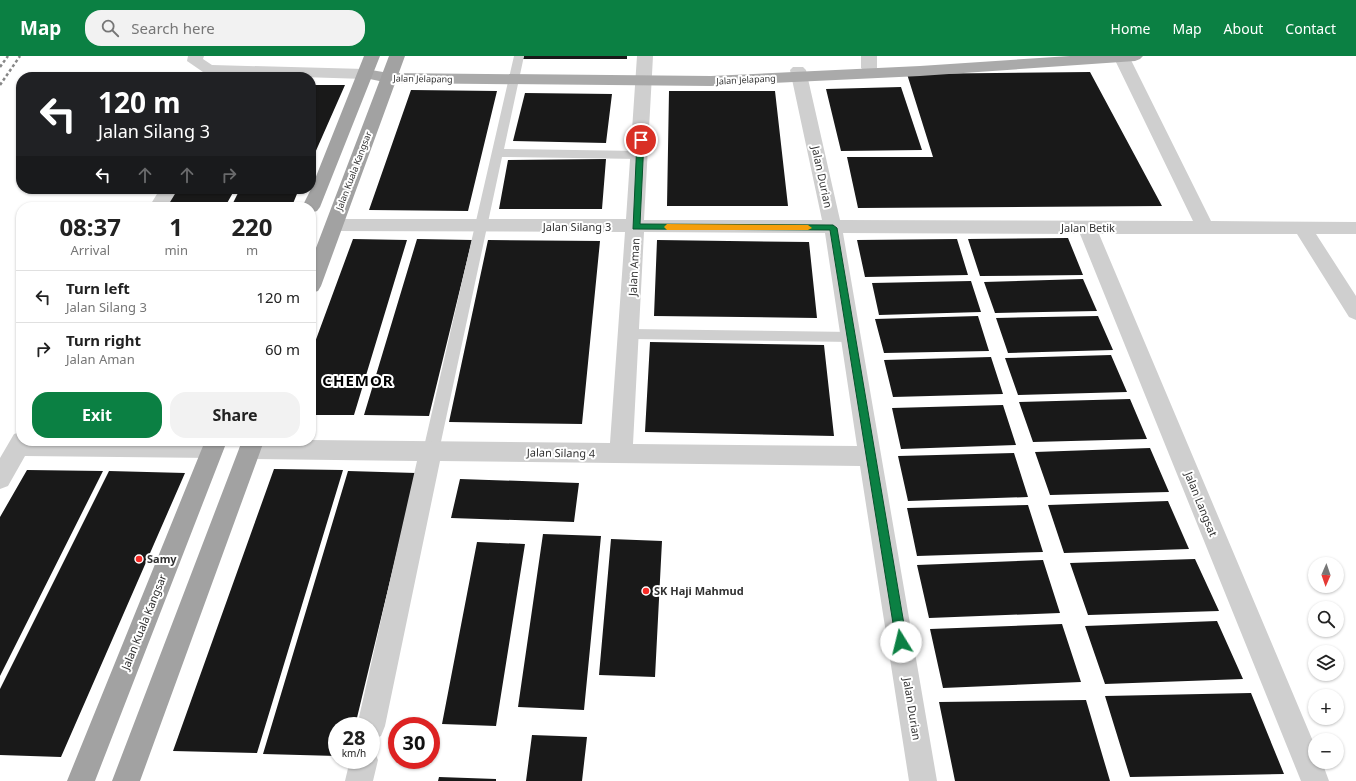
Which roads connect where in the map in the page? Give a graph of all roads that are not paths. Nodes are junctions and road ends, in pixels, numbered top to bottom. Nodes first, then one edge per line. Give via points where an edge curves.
1 (196, 56) edge
2 (372, 56) edge
3 (397, 56) edge
4 (519, 56) edge
5 (645, 56) edge
6 (1044, 56) edge
7 (1118, 57) edge
8 (869, 62) edge
9 (225, 72) edge
10 (316, 74) edge
11 (366, 74) junction
12 (799, 74) junction
13 (390, 75) junction
14 (515, 77) junction
15 (644, 78) junction
16 (497, 153) junction
17 (640, 155) junction
18 (313, 202) edge
19 (334, 225) junction
20 (480, 226) junction
21 (636, 227) junction
22 (827, 228) junction
23 (1087, 228) junction
24 (1205, 228) junction
25 (1302, 228) junction
26 (1356, 228) edge
27 (316, 273) edge
28 (1356, 312) edge
29 (630, 334) junction
30 (852, 337) junction
31 (18, 446) edge
32 (214, 446) edge
33 (251, 446) edge
34 (281, 446) edge
35 (431, 451) junction
36 (621, 454) junction
37 (872, 456) junction
38 (0, 479) edge
39 (373, 717) edge
40 (362, 769) edge
41 (81, 781) edge
42 (126, 781) edge
43 (359, 781) edge
44 (923, 781) edge
45 (1315, 781) edge

1 - 9 street via 195,61 208,69
2 - 11 highway
3 - 13 highway, Jalan Kuala Kangsar
4 - 14 lane
5 - 15 street, Jalan Aman
6 - 8 main road, Jalan Jelapang
7 - 12 main road, Jalan Jelapang
7 - 24 street
8 - 12 main road, Jalan Jelapang
10 - 11 street
11 - 13 main road, Jalan Jelapang
11 - 18 highway
12 - 15 main road, Jalan Jelapang via 711,81
12 - 22 street, Jalan Durian
13 - 14 main road, Jalan Jelapang
13 - 19 highway, Jalan Kuala Kangsar
14 - 15 main road, Jalan Jelapang
14 - 16 lane
15 - 17 street, Jalan Aman
16 - 17 lane
16 - 20 lane
17 - 21 street, Jalan Aman
19 - 20 street, Jalan Silang 3
19 - 27 highway, Jalan Kuala Kangsar
20 - 21 street, Jalan Silang 3
20 - 35 lane
21 - 22 street, Jalan Silang 3
21 - 29 street, Jalan Aman
22 - 23 street, Jalan Betik
22 - 30 street, Jalan Durian
23 - 24 street, Jalan Betik
23 - 45 street, Jalan Langsat
24 - 25 street, Jalan Betik
25 - 26 street, Jalan Betik
25 - 28 street
29 - 30 lane
29 - 36 street, Jalan Aman
30 - 37 street, Jalan Durian
31 - 38 street
32 - 41 highway, Jalan Kuala Kangsar
33 - 42 highway
34 - 35 street, Jalan Silang 4
35 - 36 street, Jalan Silang 4
35 - 39 street
36 - 37 street, Jalan Silang 4
37 - 44 street, Jalan Durian
40 - 43 street

